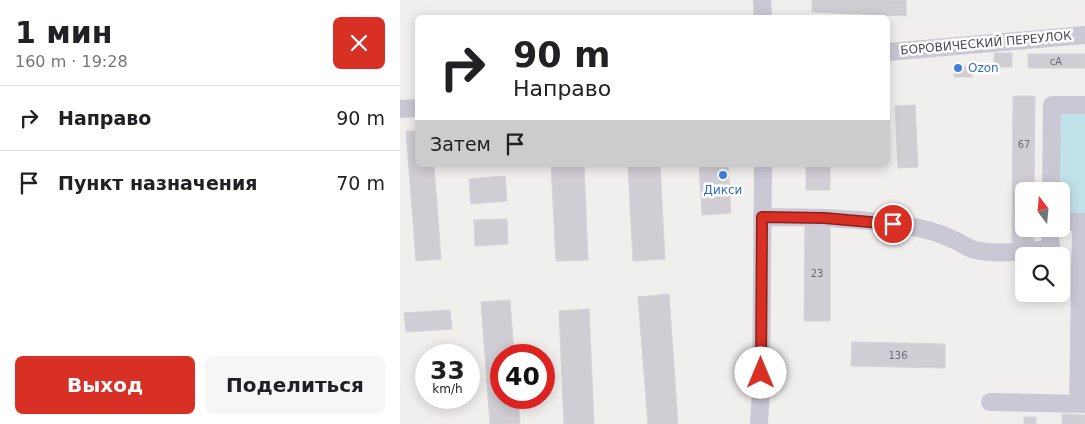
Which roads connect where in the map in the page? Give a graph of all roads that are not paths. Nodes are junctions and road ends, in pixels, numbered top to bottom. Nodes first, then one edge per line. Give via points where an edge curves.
1 (762, 0) edge
2 (763, 15) edge
3 (1085, 35) edge
4 (890, 52) edge
5 (1085, 104) edge
6 (415, 108) edge
7 (400, 109) edge
8 (763, 167) edge
9 (1051, 182) edge
10 (762, 217) junction
11 (1070, 222) edge
12 (1083, 222) edge
13 (1050, 238) edge
14 (990, 402) dead end
15 (1082, 404) edge
16 (759, 424) edge

1 - 2 street
3 - 4 street, БОРОВИЧЕСКИЙ ПЕРЕУЛОК
5 - 9 street via 1052,105
6 - 7 street
8 - 10 street
10 - 13 street via 824,218 908,226 988,252 1051,249
10 - 16 street
11 - 12 street
12 - 15 street
14 - 15 street

